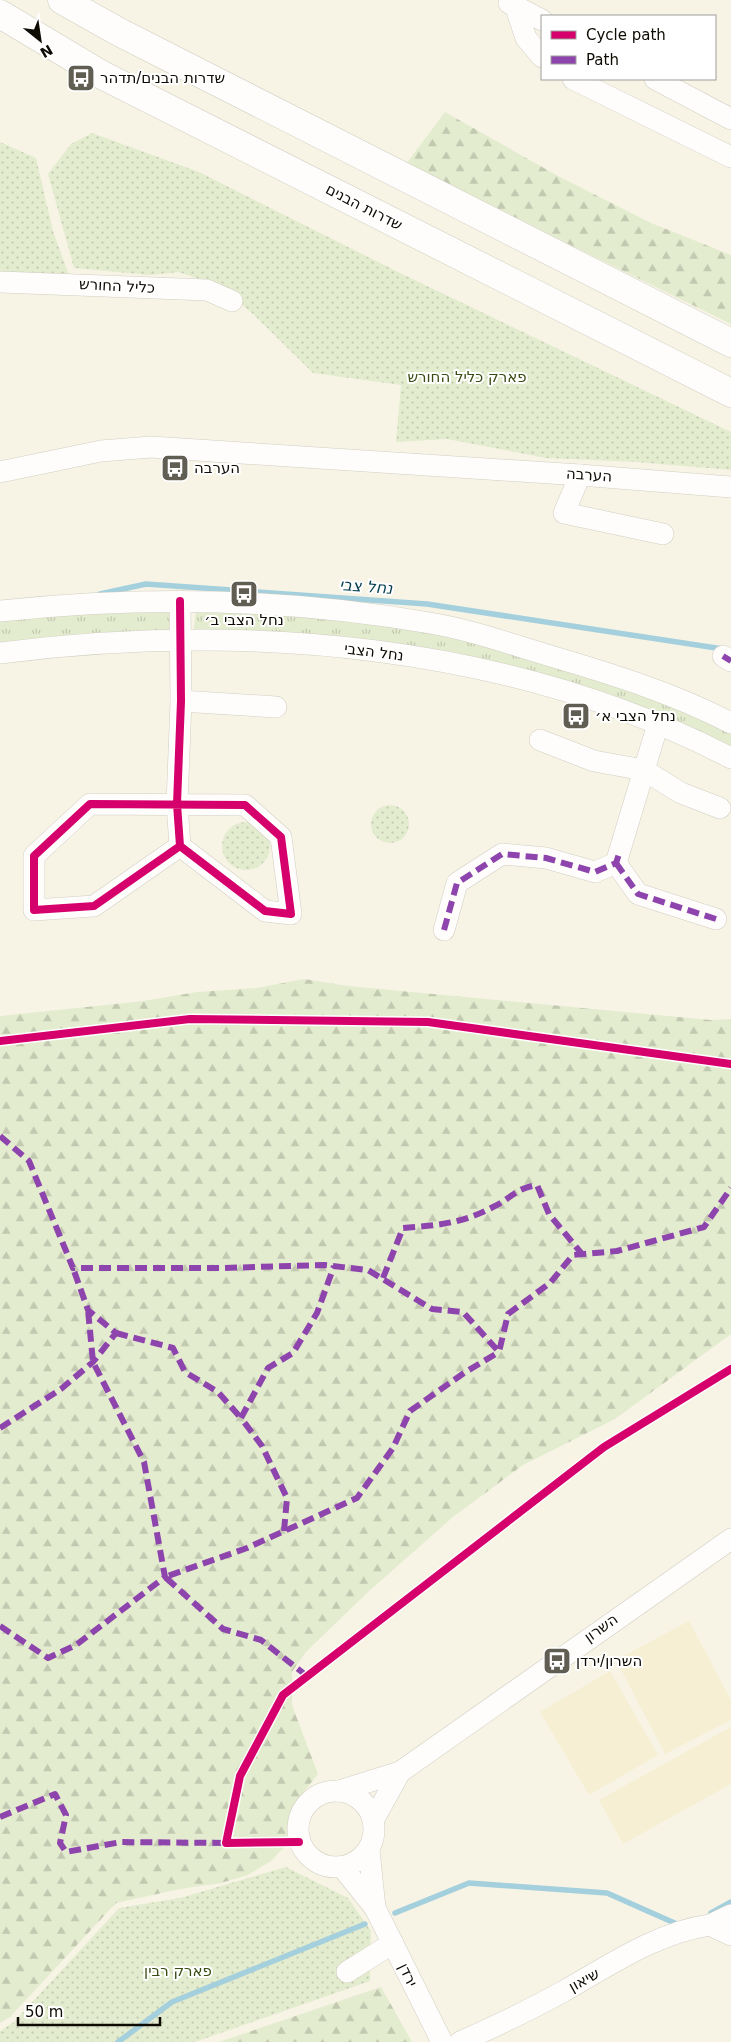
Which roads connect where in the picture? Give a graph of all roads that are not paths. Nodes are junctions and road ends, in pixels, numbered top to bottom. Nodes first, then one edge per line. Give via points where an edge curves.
1 (62, 0) edge
2 (509, 3) edge
3 (0, 14) edge
4 (541, 19) edge
5 (541, 56) edge
6 (575, 80) edge
7 (657, 80) edge
8 (731, 119) edge
9 (731, 157) edge
10 (0, 282) edge
11 (232, 301) dead end
12 (731, 342) edge
13 (731, 394) edge
14 (0, 472) edge
15 (580, 475) junction
16 (731, 487) edge
17 (663, 534) dead end
18 (180, 601) junction
19 (0, 611) edge
20 (180, 640) junction
21 (0, 652) edge
22 (181, 702) junction
23 (276, 707) dead end
24 (731, 723) edge
25 (658, 724) junction
26 (540, 740) dead end
27 (731, 758) edge
28 (644, 770) junction
29 (177, 804) junction
30 (720, 808) dead end
31 (180, 846) junction
32 (616, 863) junction
33 (716, 919) dead end
34 (444, 930) dead end
35 (731, 1539) edge
36 (400, 1772) junction
37 (339, 1791) junction
38 (374, 1819) junction
39 (368, 1850) junction
40 (342, 1867) junction
41 (375, 1908) junction
42 (731, 1915) edge
43 (710, 1925) junction
44 (731, 1935) edge
45 (392, 1943) junction
46 (347, 1972) dead end
47 (442, 2042) edge
48 (460, 2042) edge

1 - 12 main road via 119,32
2 - 4 street
2 - 5 street via 526,38
3 - 13 main road, שדרות הבנים via 102,75
6 - 9 street
7 - 8 street
10 - 11 street, כליל החורש via 207,290
14 - 15 street, הערבה via 101,451 151,447
15 - 16 street, הערבה
15 - 17 street via 564,513
18 - 19 street
18 - 20 street
18 - 24 street via 260,603 432,623 638,683
20 - 21 street, נחל הצבי via 49,646
20 - 22 street
20 - 25 street, נחל הצבי via 310,644 422,658 496,673
22 - 23 street
22 - 29 street
25 - 27 street, נחל הצבי
25 - 28 street
26 - 28 street via 594,761
28 - 30 street via 681,794
28 - 32 street
29 - 31 street
29 - 31 street via 245,805 281,836 292,914 265,911
29 - 31 street via 90,804 34,856 34,910 94,906
32 - 33 street via 638,894
32 - 34 street via 595,872 546,858 502,854 457,883
35 - 36 street, השרון
36 - 37 street, השרון
36 - 38 street, השרון
37 - 38 street via 351,1793 362,1800
37 - 40 street via 326,1792 310,1801 300,1817 298,1829 300,1842 314,1861 323,1866
38 - 39 street via 373,1841
39 - 40 street via 352,1864
39 - 41 street, ירדן
40 - 41 street, ירדן
41 - 45 street, ירדן
42 - 43 street, שיאון
43 - 44 street
43 - 48 street, שיאון via 686,1928 637,1950 522,2014
45 - 46 street
45 - 47 street, ירדן

